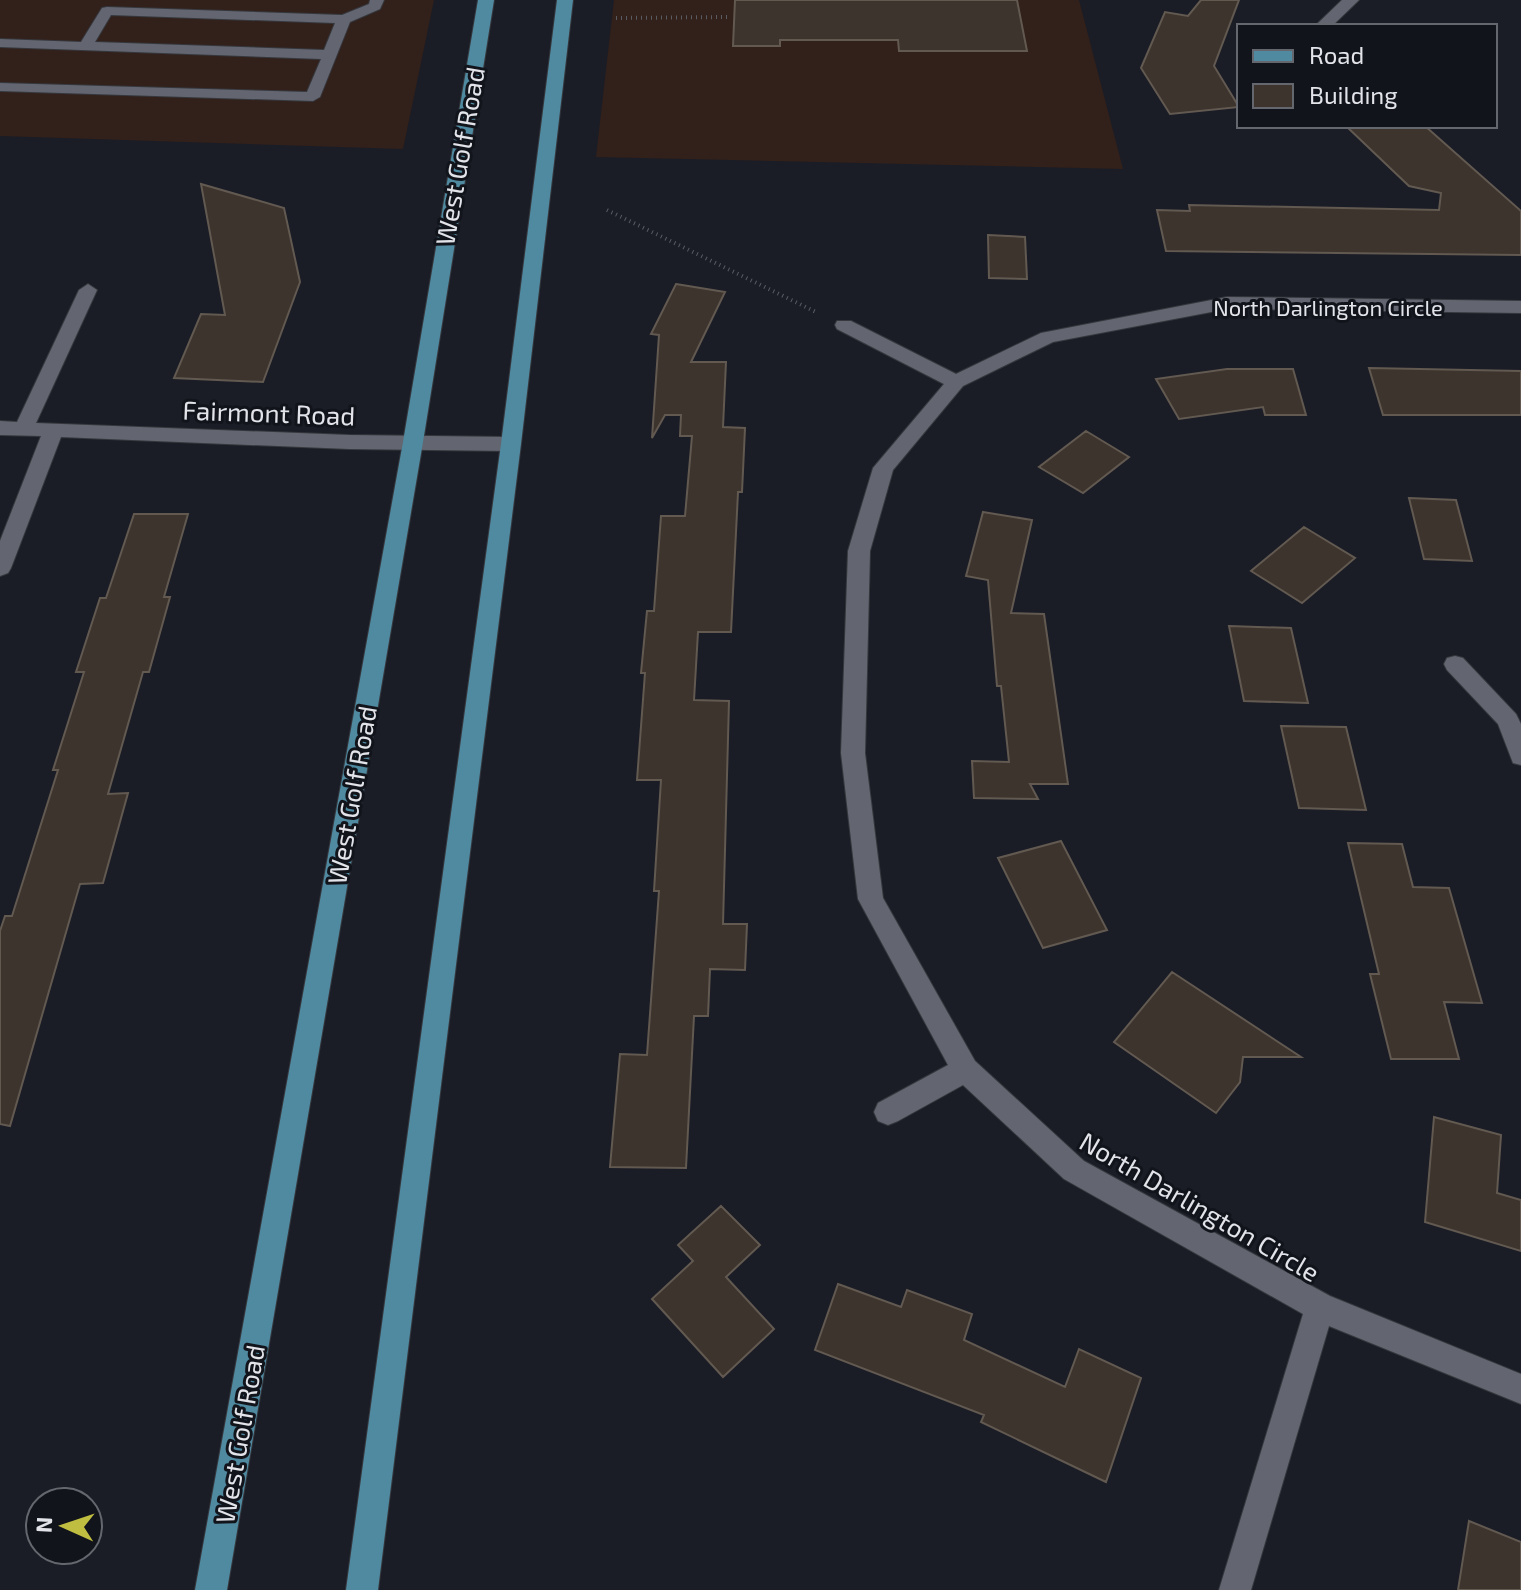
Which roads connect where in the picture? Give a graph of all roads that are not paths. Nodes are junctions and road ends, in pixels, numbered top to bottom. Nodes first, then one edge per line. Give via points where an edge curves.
1 (377, 0) edge
2 (486, 0) edge
3 (565, 0) edge
4 (1351, 0) edge
5 (344, 19) junction
6 (1325, 24) edge
7 (0, 43) edge
8 (85, 46) junction
9 (331, 55) junction
10 (0, 87) edge
11 (88, 290) dead end
12 (1521, 307) edge
13 (844, 325) road end
14 (956, 382) junction
15 (0, 428) edge
16 (24, 428) junction
17 (54, 429) junction
18 (413, 442) junction
19 (511, 444) junction
20 (0, 568) edge
21 (1455, 664) dead end
22 (1521, 756) edge
23 (965, 1070) junction
24 (888, 1112) dead end
25 (1320, 1307) junction
26 (1521, 1389) edge
27 (211, 1590) edge
28 (362, 1590) edge
29 (1235, 1590) edge

1 - 5 lane via 375,6
2 - 18 main road, West Golf Road
3 - 19 main road
4 - 6 street
5 - 8 lane via 107,11
5 - 9 lane
7 - 8 lane
8 - 9 lane
9 - 10 lane via 313,97
11 - 16 street
12 - 14 street, North Darlington Circle via 1227,303 1048,337
13 - 14 street
14 - 23 street, North Darlington Circle via 883,468 859,551 853,753 871,899
15 - 16 street, Fairmont Road
16 - 17 street, Fairmont Road
17 - 18 street, Fairmont Road
17 - 20 street
18 - 19 street, Fairmont Road
18 - 27 main road, West Golf Road
19 - 28 main road
21 - 22 street via 1508,720
23 - 24 street
23 - 25 street, North Darlington Circle via 1074,1170
25 - 26 street, North Darlington Circle
25 - 29 street

